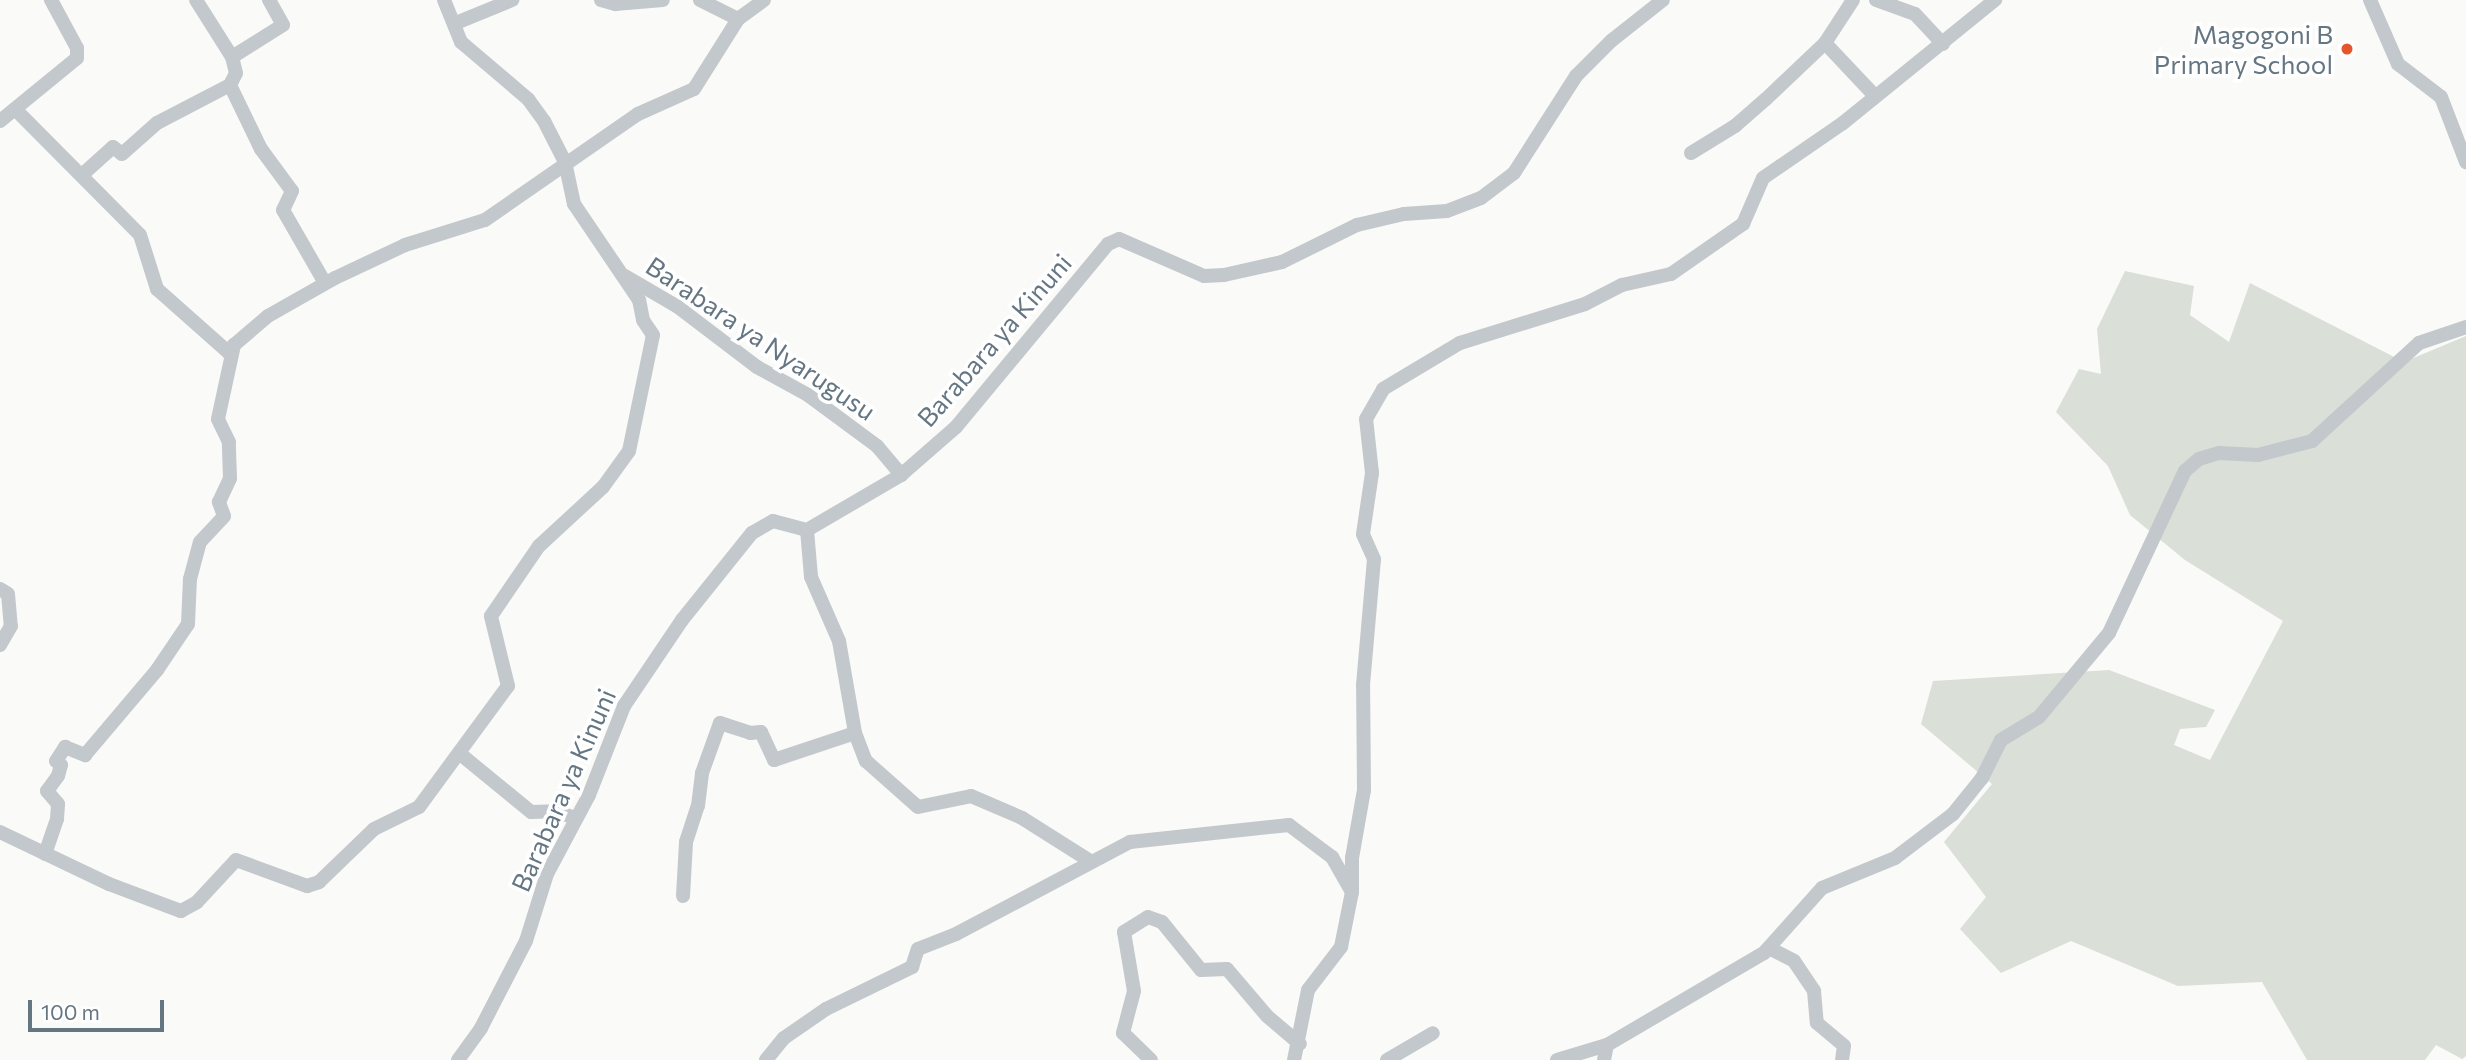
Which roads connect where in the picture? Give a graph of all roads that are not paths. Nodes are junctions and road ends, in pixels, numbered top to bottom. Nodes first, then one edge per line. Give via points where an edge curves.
1 (51, 0) edge
2 (196, 0) edge
3 (269, 0) edge
4 (444, 0) edge
5 (512, 0) edge
6 (601, 0) edge
7 (663, 0) edge
8 (700, 0) edge
9 (764, 0) edge
10 (1663, 0) edge
11 (1853, 0) edge
12 (1876, 0) edge
13 (1995, 0) edge
14 (2370, 0) edge
15 (738, 19) junction
16 (456, 23) junction
17 (1825, 43) junction
18 (1943, 44) junction
19 (232, 57) junction
20 (230, 85) junction
21 (1875, 96) junction
22 (15, 109) junction
23 (0, 121) edge
24 (1691, 153) dead end
25 (565, 162) junction
26 (2466, 162) edge
27 (83, 174) junction
28 (620, 273) junction
29 (325, 283) junction
30 (2466, 327) edge
31 (234, 345) junction
32 (901, 475) junction
33 (807, 530) junction
34 (0, 589) edge
35 (0, 645) edge
36 (855, 733) junction
37 (459, 753) junction
38 (576, 818) junction
39 (0, 832) edge
40 (45, 854) junction
41 (1090, 861) junction
42 (1352, 892) junction
43 (683, 896) dead end
44 (1769, 948) junction
45 (1433, 1033) dead end
46 (1300, 1044) junction
47 (1607, 1045) junction
48 (458, 1060) edge
49 (766, 1060) edge
50 (1151, 1060) edge
51 (1294, 1060) edge
52 (1387, 1060) edge
53 (1557, 1060) edge
54 (1604, 1060) edge
55 (1842, 1060) edge

1 - 22 street via 77,48 77,58
2 - 19 street
3 - 19 street via 283,25
4 - 16 street, Barabara ya Nyarugusu
5 - 16 street
6 - 7 street via 615,4
8 - 15 street
9 - 15 street
10 - 32 street, Barabara ya Kinuni via 1576,76 1514,173 1481,198 1447,211 1404,214 1357,225 1282,261 1224,275 1204,276 1128,240 1108,244 972,410
11 - 17 street
12 - 18 street via 1915,14
13 - 18 street
14 - 26 street via 2398,64 2441,97
15 - 25 street via 694,89 638,114
16 - 25 street, Barabara ya Nyarugusu via 461,42 528,100
17 - 21 street
17 - 24 street via 1735,126
18 - 21 street
19 - 20 street via 236,73
20 - 27 street via 158,123 122,155 113,147
20 - 29 street via 261,149 292,191 283,211
21 - 42 street via 1763,178 1743,224 1671,274 1622,285 1585,304 1460,343 1383,389 1366,419 1372,473 1363,534 1374,559 1363,685 1364,790 1352,858
22 - 23 street
22 - 27 street
25 - 28 street, Barabara ya Nyarugusu via 573,204
25 - 29 street via 485,220 405,245
27 - 31 street via 140,235 157,289 228,352
28 - 32 street, Barabara ya Nyarugusu via 678,307 757,367 808,395 877,446
28 - 37 street, Barabara ya Nyarugusu via 639,300 643,320 653,335 629,451 603,487 538,546 491,616 508,686
29 - 31 street via 268,316
30 - 44 street via 2419,343 2312,441 2258,454 2212,454 2185,471 2109,633 2039,717 2001,740 1982,778 1953,814 1895,859 1822,888
31 - 40 street via 218,419 229,442 230,478 219,502 224,516 200,542 190,579 188,624 157,670 85,755 65,747 56,761 61,765 58,776 47,791 58,804 57,819
32 - 33 street, Barabara ya Kinuni
33 - 36 street via 811,577 839,641
33 - 38 street, Barabara ya Kinuni via 773,521 763,524 727,560 624,706
34 - 35 street via 8,594 11,626
36 - 41 street via 866,761 918,807 971,796 1022,818
36 - 43 street via 774,760 761,732 720,723 702,773 686,842
37 - 38 street via 531,812 554,811
37 - 40 street, Barabara ya Nyarugusu via 419,807 374,830 319,882 307,886 236,860 197,902 181,911
38 - 48 street, Barabara ya Kinuni via 547,874 526,941 481,1028
39 - 40 street
41 - 42 street via 1130,842 1289,825 1332,857
41 - 49 street via 956,934 918,949 912,967 826,1009 784,1038
42 - 46 street via 1341,947 1308,990
44 - 47 street
44 - 55 street via 1794,961 1814,990 1817,1023 1844,1046
45 - 52 street
46 - 50 street via 1267,1016 1227,969 1201,970 1162,922 1148,918 1124,932 1134,991 1123,1033
46 - 51 street
47 - 53 street
47 - 54 street

